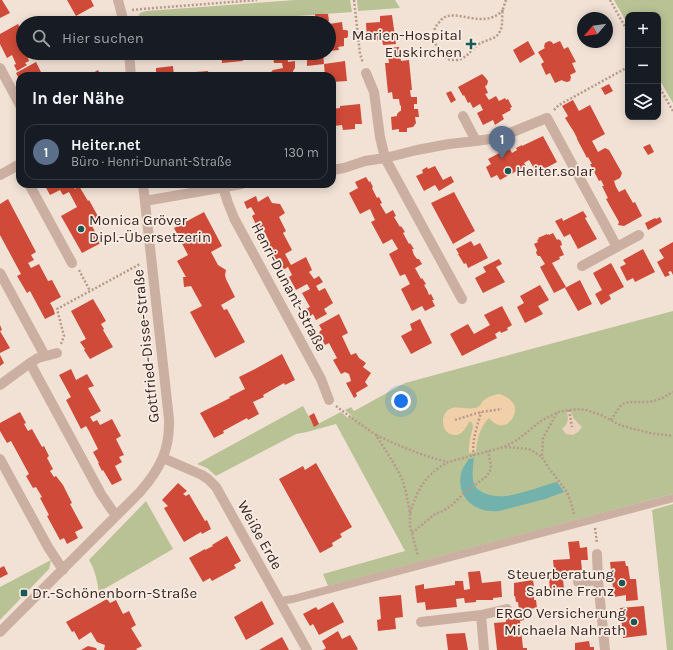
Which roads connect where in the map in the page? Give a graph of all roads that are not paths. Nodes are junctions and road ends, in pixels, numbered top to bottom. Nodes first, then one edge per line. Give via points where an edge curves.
1 (118, 0) edge
2 (123, 16) edge
3 (130, 60) edge
4 (0, 68) edge
5 (131, 72) edge
6 (366, 73) road end
7 (16, 98) edge
8 (463, 116) dead end
9 (476, 141) junction
10 (386, 158) junction
11 (16, 167) edge
12 (336, 169) edge
13 (0, 175) edge
14 (31, 188) edge
15 (143, 188) edge
16 (217, 188) edge
17 (223, 188) edge
18 (145, 201) junction
19 (639, 235) dead end
20 (617, 247) junction
21 (72, 263) road end
22 (582, 266) dead end
23 (0, 273) edge
24 (462, 299) dead end
25 (57, 353) road end
26 (45, 356) junction
27 (30, 363) junction
28 (0, 386) edge
29 (329, 400) road end
30 (163, 458) junction
31 (0, 459) edge
32 (673, 498) edge
33 (116, 516) junction
34 (597, 554) road end
35 (63, 570) junction
36 (598, 580) junction
37 (578, 582) dead end
38 (280, 602) junction
39 (507, 609) dead end
40 (481, 616) junction
41 (421, 622) dead end
42 (0, 632) edge
43 (307, 650) edge
44 (484, 650) edge
45 (605, 650) edge

1 - 2 street
3 - 5 street
4 - 7 street
6 - 10 street via 374,92 380,137
8 - 9 street
9 - 10 street via 443,145
9 - 20 street via 506,134 547,118
10 - 12 street
10 - 24 street
11 - 13 street
14 - 21 street
15 - 18 street, Gottfried-Disse-Straße
16 - 18 street
17 - 29 street, Henri-Dunant-Straße via 234,218 321,379
18 - 30 street, Gottfried-Disse-Straße via 169,419 169,435
19 - 20 street
20 - 22 street
23 - 26 street
25 - 26 street
26 - 27 street
27 - 28 street
27 - 33 street via 101,494
30 - 33 street, Gottfried-Disse-Straße via 149,481
30 - 38 street, Weiße Erde via 202,475 216,487
31 - 35 street
32 - 38 lane
33 - 35 street, Gottfried-Disse-Straße
34 - 36 street
35 - 42 street, Gottfried-Disse-Straße
36 - 37 street
36 - 45 street
38 - 43 street, Weiße Erde
39 - 40 street
40 - 41 street
40 - 44 street

